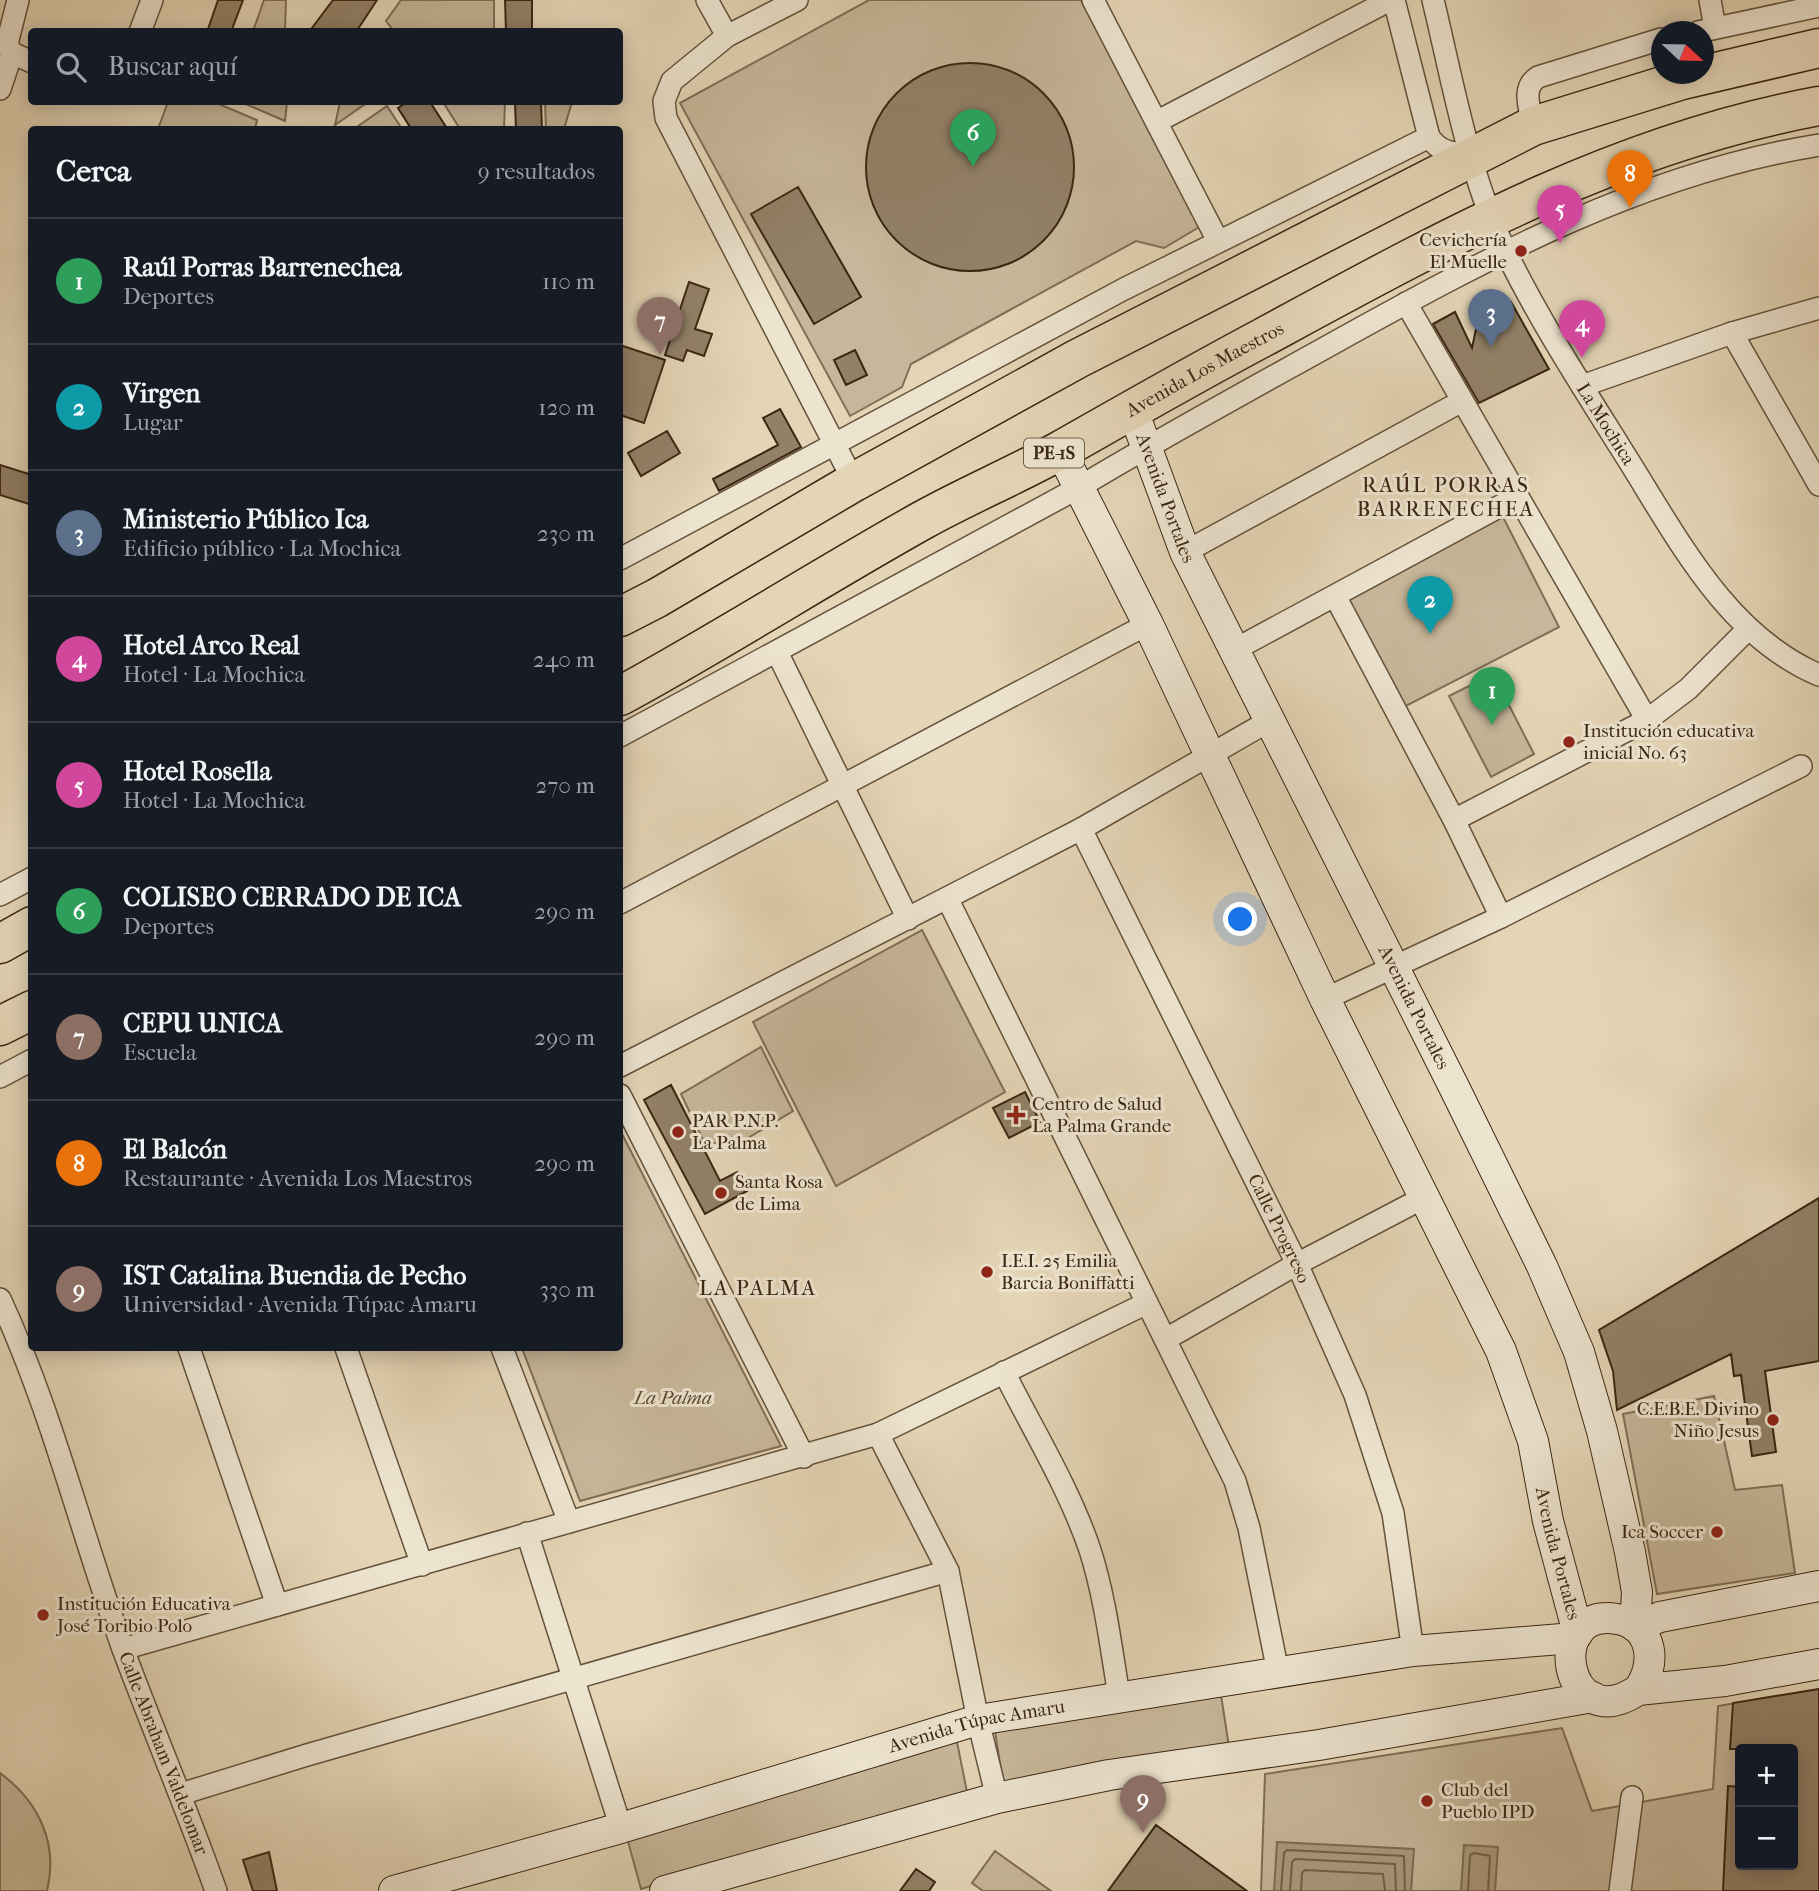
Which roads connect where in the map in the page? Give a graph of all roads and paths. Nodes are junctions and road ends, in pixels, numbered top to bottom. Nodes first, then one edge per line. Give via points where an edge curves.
1 (18, 0) edge
2 (152, 0) edge
3 (707, 0) edge
4 (797, 0) edge
5 (1392, 0) edge
6 (1433, 0) edge
7 (1710, 0) edge
8 (1099, 2) edge
9 (1819, 6) edge
10 (1707, 21) edge
11 (142, 28) edge
12 (1714, 28) edge
13 (727, 36) junction
14 (6, 39) edge
15 (1651, 42) edge
16 (1819, 48) edge
17 (28, 58) edge
18 (0, 89) edge
19 (1819, 106) edge
20 (1158, 121) junction
21 (1533, 126) junction
22 (1429, 137) junction
23 (1819, 145) edge
24 (1471, 155) junction
25 (1499, 233) junction
26 (1218, 240) junction
27 (1406, 303) junction
28 (1819, 308) edge
29 (1732, 333) junction
30 (1581, 386) junction
31 (1462, 401) junction
32 (1132, 408) junction
33 (835, 443) junction
34 (1145, 447) junction
35 (1060, 450) junction
36 (854, 482) junction
37 (1819, 485) edge
38 (1078, 488) junction
39 (1517, 497) junction
40 (1185, 552) junction
41 (623, 557) edge
42 (1335, 596) junction
43 (623, 615) edge
44 (1149, 624) junction
45 (1748, 629) junction
46 (1234, 650) junction
47 (777, 652) junction
48 (1819, 675) edge
49 (623, 694) edge
50 (1647, 719) junction
51 (1269, 721) junction
52 (623, 734) edge
53 (1208, 757) junction
54 (1801, 766) dead end
55 (844, 785) junction
56 (1454, 820) junction
57 (1081, 829) junction
58 (28, 880) edge
59 (0, 895) edge
60 (948, 900) junction
61 (623, 901) edge
62 (1501, 917) junction
63 (908, 919) junction
64 (28, 928) edge
65 (0, 944) edge
66 (1394, 969) junction
67 (1325, 999) junction
68 (28, 1012) edge
69 (0, 1026) edge
70 (28, 1062) edge
71 (623, 1064) edge
72 (0, 1077) edge
73 (623, 1101) edge
74 (1423, 1198) junction
75 (1297, 1264) junction
76 (0, 1299) edge
77 (1145, 1304) junction
78 (1166, 1339) junction
79 (28, 1344) edge
80 (32, 1351) edge
81 (190, 1351) edge
82 (347, 1351) edge
83 (503, 1351) edge
84 (1004, 1372) junction
85 (878, 1434) junction
86 (804, 1457) junction
87 (569, 1522) junction
88 (527, 1533) junction
89 (422, 1565) junction
90 (948, 1571) junction
91 (1819, 1586) edge
92 (277, 1605) junction
93 (1635, 1627) junction
94 (1576, 1635) junction
95 (123, 1648) junction
96 (1413, 1651) junction
97 (1819, 1664) edge
98 (1278, 1672) junction
99 (574, 1678) junction
100 (1638, 1690) junction
101 (1119, 1696) junction
102 (1593, 1697) junction
103 (978, 1720) junction
104 (181, 1794) junction
105 (1632, 1797) dead end
106 (997, 1798) junction
107 (621, 1828) junction
108 (216, 1891) edge
109 (394, 1891) edge
110 (665, 1891) edge
111 (1620, 1891) edge

1 - 14 street
2 - 11 street
3 - 13 street
4 - 13 street
5 - 20 street
5 - 22 street
6 - 24 street, La Mochica
7 - 10 street
8 - 20 street
9 - 12 street
13 - 33 street via 671,81 664,101 666,118
14 - 17 street
14 - 18 street
15 - 21 street via 1538,77 1527,92
16 - 21 highway via 1682,80
19 - 25 highway, Avenida Los Maestros / PE-1S via 1677,140 1566,183
20 - 26 street
21 - 24 highway
22 - 24 street via 1448,153
22 - 26 street
23 - 25 street via 1750,158 1682,177 1589,212
24 - 25 street, La Mochica
24 - 36 highway via 1077,359
25 - 27 street
25 - 30 street, La Mochica
25 - 32 highway, Avenida Los Maestros / PE-1S
26 - 33 street
27 - 31 street
27 - 34 street
28 - 29 street
29 - 30 street
29 - 37 street
30 - 45 street, La Mochica via 1691,558
31 - 39 street
31 - 40 street
32 - 34 main road, Avenida Portales
32 - 35 highway, Avenida Los Maestros / PE-1S
33 - 36 street
33 - 41 street
34 - 38 street
34 - 40 main road, Avenida Portales
35 - 38 main road, Avenida Portales
35 - 49 highway, Avenida Los Maestros / PE-1S via 924,520
36 - 43 highway
38 - 44 main road, Avenida Portales
38 - 47 street
39 - 42 street
39 - 50 street
40 - 46 main road, Avenida Portales
42 - 46 street
42 - 56 street
44 - 53 main road, Avenida Portales
44 - 55 street
45 - 48 street, La Mochica via 1786,659
45 - 50 street via 1688,690
46 - 51 main road, Avenida Portales
47 - 52 street
47 - 55 street
50 - 56 street
51 - 53 street
51 - 66 main road, Avenida Portales
53 - 57 street
53 - 67 main road, Avenida Portales
54 - 62 street
55 - 61 street
55 - 63 street
56 - 62 street
57 - 60 street
57 - 75 street, Calle Progreso
58 - 59 street
60 - 63 street
60 - 77 street
62 - 66 street
63 - 71 street
64 - 65 highway
66 - 67 street
66 - 93 main road, Avenida Portales via 1542,1266 1579,1352 1630,1552 1637,1592
67 - 74 main road, Avenida Portales
68 - 69 highway
70 - 72 street
73 - 86 street
74 - 75 street
74 - 94 main road, Avenida Portales via 1501,1351 1519,1397
75 - 78 street
75 - 96 street, Calle Progreso via 1376,1452 1392,1513
76 - 79 street, Calle Abraham Valdelomar
77 - 78 street
77 - 84 street
78 - 98 street via 1235,1481
80 - 95 street, Calle Abraham Valdelomar
81 - 92 street
82 - 89 street
83 - 87 street
84 - 85 street
84 - 101 street via 1090,1551
85 - 86 street
85 - 90 street
86 - 87 street
87 - 88 street
88 - 89 street
88 - 99 street
89 - 92 street
90 - 99 street
90 - 103 street
91 - 93 main road via 1661,1617
92 - 95 street
93 - 94 main road via 1625,1620 1602,1619
93 - 100 main road via 1651,1654 1646,1680
94 - 96 main road, Avenida Túpac Amaru
94 - 102 main road via 1570,1669 1582,1690
95 - 104 street, Calle Abraham Valdelomar
96 - 98 main road, Avenida Túpac Amaru
97 - 100 main road via 1714,1683
98 - 101 main road, Avenida Túpac Amaru
99 - 104 street
99 - 107 street
100 - 102 main road via 1617,1701
101 - 103 main road, Avenida Túpac Amaru
102 - 106 main road via 1318,1745 1109,1775
103 - 106 street
103 - 107 main road, Avenida Túpac Amaru
104 - 108 street, Calle Abraham Valdelomar
105 - 111 street
106 - 110 main road
107 - 109 main road, Avenida Túpac Amaru

